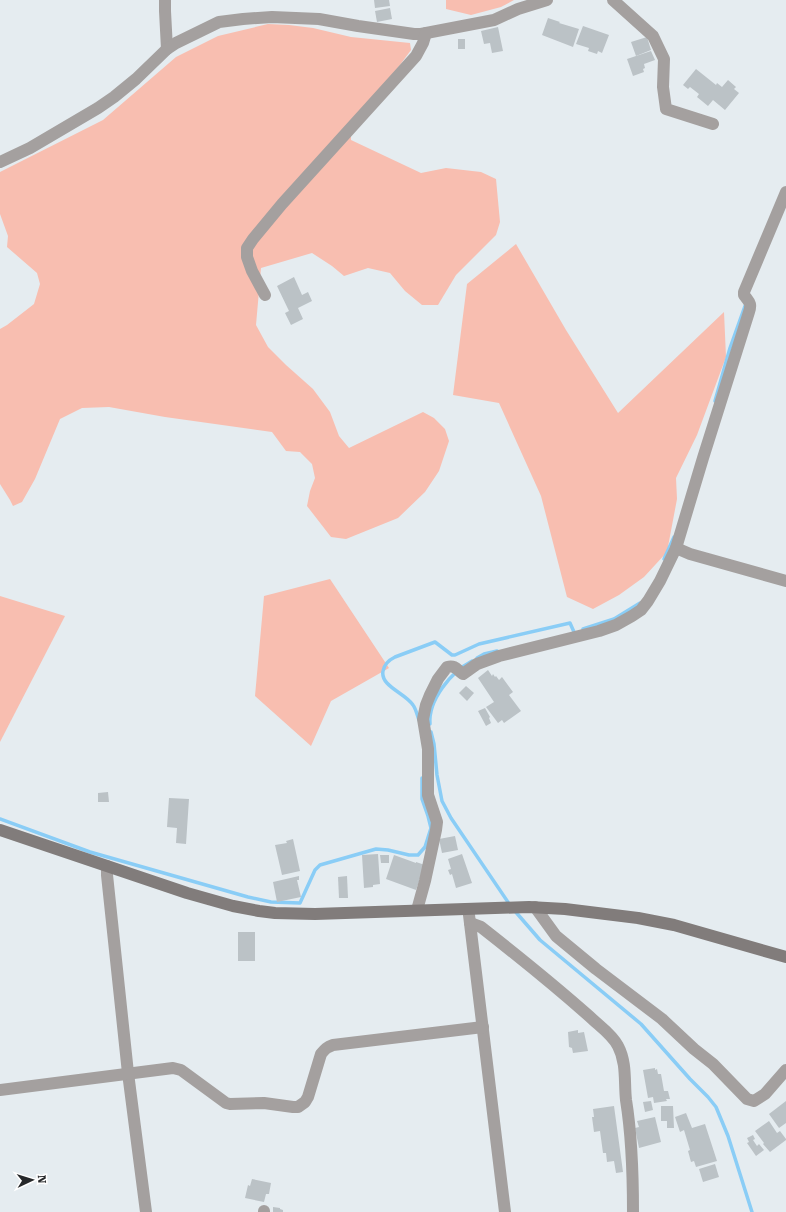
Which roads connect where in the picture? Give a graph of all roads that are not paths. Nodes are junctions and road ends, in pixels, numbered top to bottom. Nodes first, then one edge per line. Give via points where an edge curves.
1 (166, 0) edge
2 (547, 0) edge
3 (613, 0) edge
4 (426, 33) junction
5 (168, 49) junction
6 (713, 124) dead end
7 (0, 162) edge
8 (786, 192) edge
9 (265, 295) dead end
10 (676, 548) junction
11 (786, 581) edge
12 (0, 830) edge
13 (107, 866) junction
14 (535, 907) junction
15 (468, 909) junction
16 (417, 910) junction
17 (470, 923) junction
18 (786, 957) edge
19 (483, 1027) junction
20 (786, 1070) edge
21 (128, 1074) junction
22 (0, 1090) edge
23 (146, 1212) edge
24 (505, 1212) edge
25 (633, 1212) edge

1 - 5 street
2 - 4 street via 494,20
3 - 6 street via 654,36 664,59 663,87 666,109
4 - 5 street via 414,34 319,18 272,16 219,22
4 - 9 street via 416,56 282,204 247,248 252,271
5 - 7 street via 136,79 98,108 30,148
8 - 10 street via 744,292 751,306
10 - 11 street
10 - 16 street via 645,605 616,625 499,656 477,664 463,674 453,666 447,667 438,679 426,705 423,719 428,749 428,795 437,822
12 - 13 street
13 - 16 street via 187,893 259,911 315,914
13 - 21 street
14 - 15 street
14 - 18 street via 582,910 638,918 681,927
14 - 20 street via 556,936 662,1019 713,1064 747,1099 754,1101 765,1094
15 - 16 street
15 - 17 street
17 - 19 street
17 - 25 street via 481,927 549,982 615,1040 619,1047 628,1109
19 - 21 street via 325,1048 308,1097 298,1107 264,1103 226,1103 178,1068
19 - 24 street
21 - 22 street
21 - 23 street

